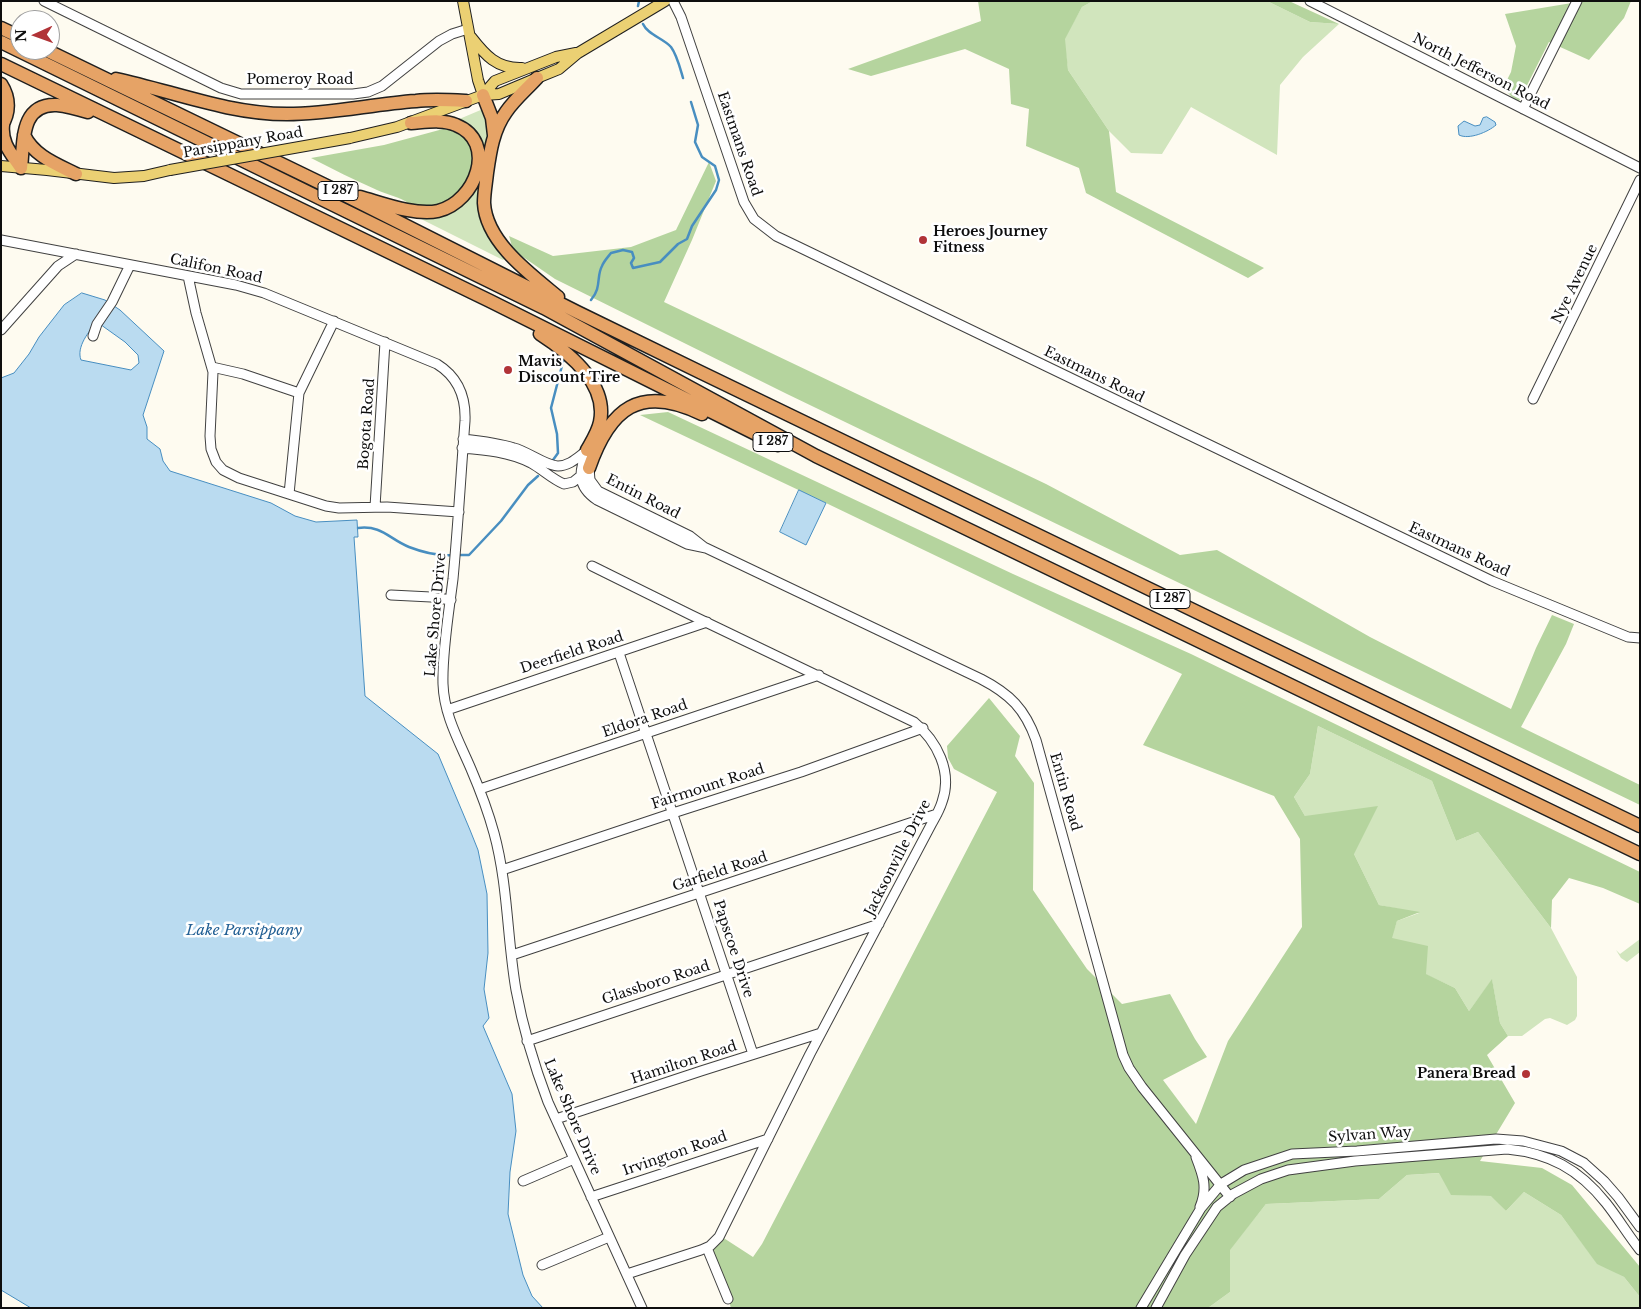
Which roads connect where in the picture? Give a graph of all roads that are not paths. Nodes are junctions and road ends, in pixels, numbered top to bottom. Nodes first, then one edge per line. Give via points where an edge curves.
1 (44, 1) edge
2 (463, 1) edge
3 (665, 1) edge
4 (673, 1) edge
5 (1310, 1) edge
6 (1577, 1) edge
7 (468, 31) junction
8 (1, 42) edge
9 (60, 57) edge
10 (1, 64) edge
11 (534, 73) junction
12 (96, 75) junction
13 (1, 84) edge
14 (483, 95) junction
15 (466, 101) junction
16 (1523, 109) junction
17 (109, 117) junction
18 (411, 123) junction
19 (2, 126) edge
20 (24, 135) junction
21 (494, 135) junction
22 (1, 166) edge
23 (21, 168) junction
24 (1640, 168) edge
25 (76, 174) junction
26 (1640, 180) edge
27 (337, 191) junction
28 (1, 240) edge
29 (76, 254) junction
30 (130, 265) junction
31 (188, 276) junction
32 (490, 301) junction
33 (577, 312) junction
34 (334, 321) junction
35 (1, 330) edge
36 (93, 336) dead end
37 (385, 342) junction
38 (212, 367) junction
39 (461, 391) joint
40 (299, 393) junction
41 (1533, 399) dead end
42 (732, 421) junction
43 (463, 444) junction
44 (588, 450) junction
45 (816, 456) junction
46 (584, 472) junction
47 (290, 494) junction
48 (375, 507) junction
49 (458, 512) junction
50 (592, 566) dead end
51 (391, 595) dead end
52 (450, 600) junction
53 (707, 622) junction
54 (1640, 638) edge
55 (619, 653) junction
56 (819, 675) junction
57 (446, 710) junction
58 (922, 728) junction
59 (646, 733) junction
60 (480, 790) junction
61 (672, 813) junction
62 (937, 814) junction
63 (1640, 826) edge
64 (1640, 854) edge
65 (502, 870) junction
66 (700, 893) junction
67 (879, 924) junction
68 (512, 956) junction
69 (727, 974) junction
70 (821, 1033) junction
71 (527, 1041) junction
72 (753, 1054) junction
73 (556, 1119) junction
74 (768, 1138) junction
75 (1429, 1144) junction
76 (1192, 1148) junction
77 (1431, 1154) junction
78 (574, 1159) junction
79 (523, 1181) dead end
80 (1221, 1184) junction
81 (591, 1197) junction
82 (1230, 1197) junction
83 (1197, 1215) junction
84 (1640, 1227) edge
85 (609, 1236) junction
86 (706, 1248) junction
87 (1640, 1250) edge
88 (542, 1265) dead end
89 (627, 1274) junction
90 (728, 1298) dead end
91 (642, 1308) edge
92 (1141, 1308) edge
93 (1156, 1308) edge

1 - 7 street, Pomeroy Road via 221,88 241,94 368,92 382,86 439,41
2 - 7 main road
3 - 11 main road, Parsippany Road via 578,53 559,69
4 - 54 street, Eastmans Road via 744,202 754,219 776,236 1492,582 1628,637
5 - 16 street, North Jefferson Road
6 - 16 street
7 - 11 main road via 483,52 498,64
7 - 14 main road
8 - 45 highway via 544,308
9 - 12 highway, I 287
10 - 17 highway, I 287
11 - 14 main road, Parsippany Road via 499,94
11 - 21 highway via 506,111
12 - 15 highway via 264,113 309,113 417,100
12 - 27 highway, I 287
13 - 19 highway via 8,100
14 - 15 main road, Parsippany Road
14 - 21 highway via 492,118
15 - 18 main road, Parsippany Road
16 - 24 street, North Jefferson Road
17 - 20 highway via 49,105 31,114
17 - 32 highway, I 287
18 - 25 main road, Parsippany Road, bridge via 350,138 144,176 124,178
18 - 27 highway via 449,122 463,128 472,138 478,154 478,169 463,196 447,208 417,212
19 - 23 highway via 5,145
20 - 23 highway
20 - 25 highway via 34,151
21 - 33 highway via 485,194 490,223 516,261
22 - 23 main road, Parsippany Road
23 - 25 main road, Parsippany Road
26 - 41 street, Nye Avenue
27 - 33 highway, I 287
28 - 29 street, Califon Road
29 - 30 street, Califon Road
29 - 35 street via 58,266
30 - 31 street, Califon Road
30 - 36 street
31 - 34 street, Califon Road via 264,293
31 - 38 street
32 - 42 highway, I 287
32 - 44 highway via 560,347 585,372 595,390 601,412
33 - 63 highway, I 287
34 - 37 street, Califon Road
34 - 40 street
37 - 39 street, Califon Road via 443,368
37 - 48 street, Bogota Road
38 - 40 street
38 - 47 street via 210,436 216,462 238,478
39 - 43 street, Lake Shore Drive via 465,411
40 - 47 street
42 - 45 highway, I 287 via 785,448
42 - 46 highway via 713,420 677,404 643,402 613,420
43 - 44 street via 492,443 516,448 552,466 572,462
43 - 46 street via 513,456 564,484 573,482
43 - 49 street, Lake Shore Drive
44 - 46 street via 581,467
45 - 64 highway, I 287
46 - 76 street, Entin Road via 598,491 690,536 706,548 982,679 1007,695 1021,710 1036,740 1123,1055 1142,1087
47 - 48 street via 339,508
48 - 49 street
49 - 52 street, Lake Shore Drive
50 - 53 street, Jacksonville Drive
51 - 52 street
52 - 57 street, Lake Shore Drive via 443,683
53 - 55 street, Deerfield Road
53 - 56 street, Jacksonville Drive
55 - 57 street, Deerfield Road
55 - 59 street, Papscoe Drive
56 - 58 street, Jacksonville Drive
56 - 59 street, Eldora Road
57 - 60 street, Lake Shore Drive
58 - 61 street, Fairmount Road via 810,769
58 - 62 street, Jacksonville Drive via 939,752 945,772 945,792
59 - 60 street, Eldora Road
59 - 61 street, Papscoe Drive
60 - 65 street, Lake Shore Drive
61 - 65 street, Fairmount Road
61 - 66 street, Papscoe Drive
62 - 66 street, Garfield Road
62 - 67 street, Jacksonville Drive
65 - 68 street, Lake Shore Drive
66 - 68 street, Garfield Road
66 - 69 street, Papscoe Drive
67 - 69 street, Glassboro Road
67 - 70 street, Jacksonville Drive
68 - 71 street, Lake Shore Drive
69 - 71 street, Glassboro Road
69 - 72 street, Papscoe Drive
70 - 72 street, Hamilton Road
70 - 74 street, Jacksonville Drive
71 - 73 street, Lake Shore Drive
72 - 73 street, Hamilton Road
73 - 78 street, Lake Shore Drive
74 - 81 street, Irvington Road
74 - 86 street, Jacksonville Drive via 719,1237
75 - 77 street
75 - 80 street, Sylvan Way via 1292,1154 1249,1168
75 - 84 street, Sylvan Way via 1506,1140 1561,1151 1584,1163 1604,1181
76 - 80 street, Entin Road
76 - 83 street via 1204,1177 1204,1194
77 - 82 street, Sylvan Way via 1288,1170 1261,1179
77 - 87 street, Sylvan Way via 1507,1149 1528,1151 1556,1162 1594,1189
78 - 79 street
78 - 81 street, Lake Shore Drive
80 - 82 street, Entin Road
80 - 83 street, Sylvan Way
81 - 85 street, Lake Shore Drive
82 - 93 street, Sylvan Way via 1217,1207 1202,1229
83 - 92 street, Sylvan Way
85 - 88 street
85 - 89 street, Lake Shore Drive
86 - 89 street, Jacksonville Drive
86 - 90 street
89 - 91 street, Lake Shore Drive

